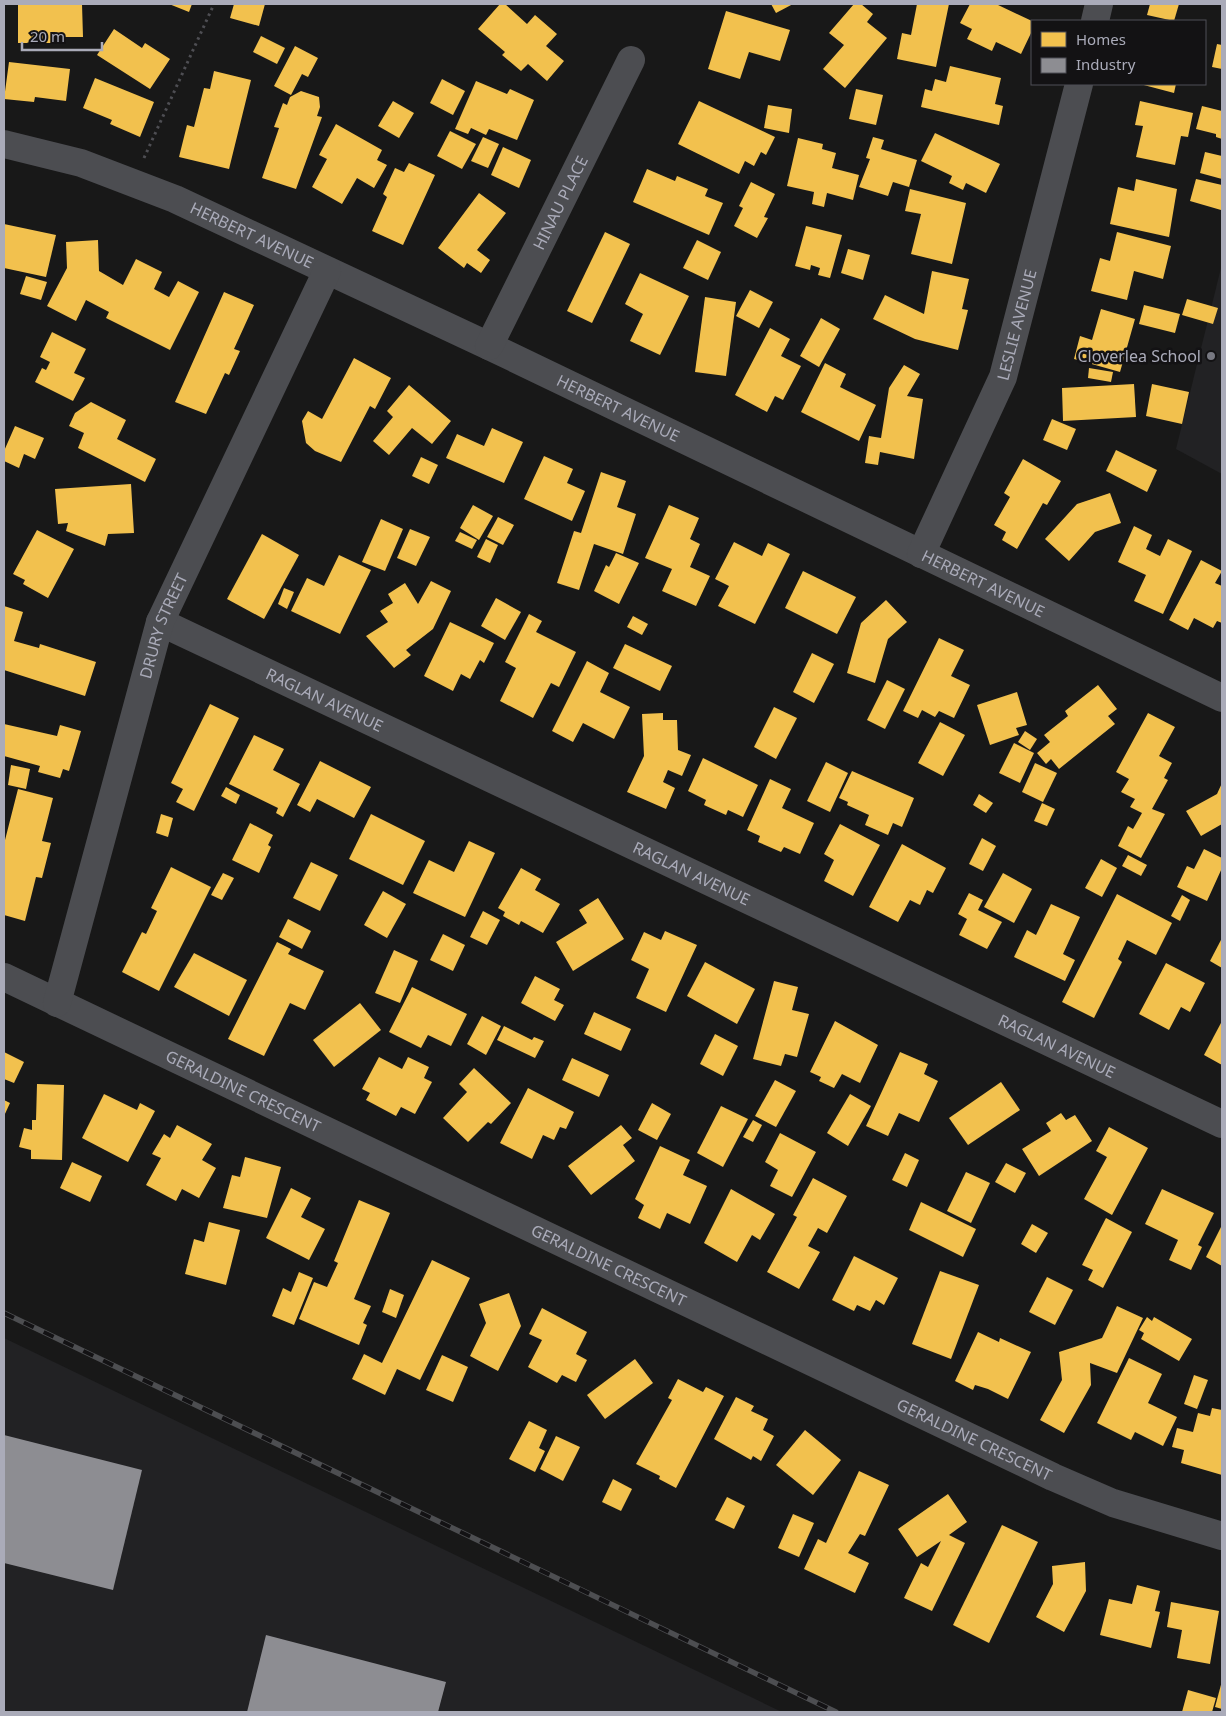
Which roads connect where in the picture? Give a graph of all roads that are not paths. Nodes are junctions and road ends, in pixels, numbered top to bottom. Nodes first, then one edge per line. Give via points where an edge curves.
1 (1100, 4) edge
2 (1095, 20) edge
3 (631, 60) dead end
4 (1079, 85) edge
5 (4, 144) edge
6 (328, 271) junction
7 (489, 346) junction
8 (921, 554) junction
9 (160, 622) junction
10 (1222, 698) edge
11 (4, 976) edge
12 (57, 1003) junction
13 (1222, 1124) edge
14 (1222, 1536) edge

1 - 2 street
3 - 7 street, HINAU PLACE
4 - 8 street, LESLIE AVENUE via 1003,377
5 - 6 street, HERBERT AVENUE via 81,164 175,199
6 - 7 street, HERBERT AVENUE
6 - 9 street, DRURY STREET
7 - 8 street, HERBERT AVENUE
8 - 10 street, HERBERT AVENUE
9 - 12 street, DRURY STREET
9 - 13 street, RAGLAN AVENUE
11 - 12 street, GERALDINE CRESCENT
12 - 14 street, GERALDINE CRESCENT via 1053,1477 1113,1503

